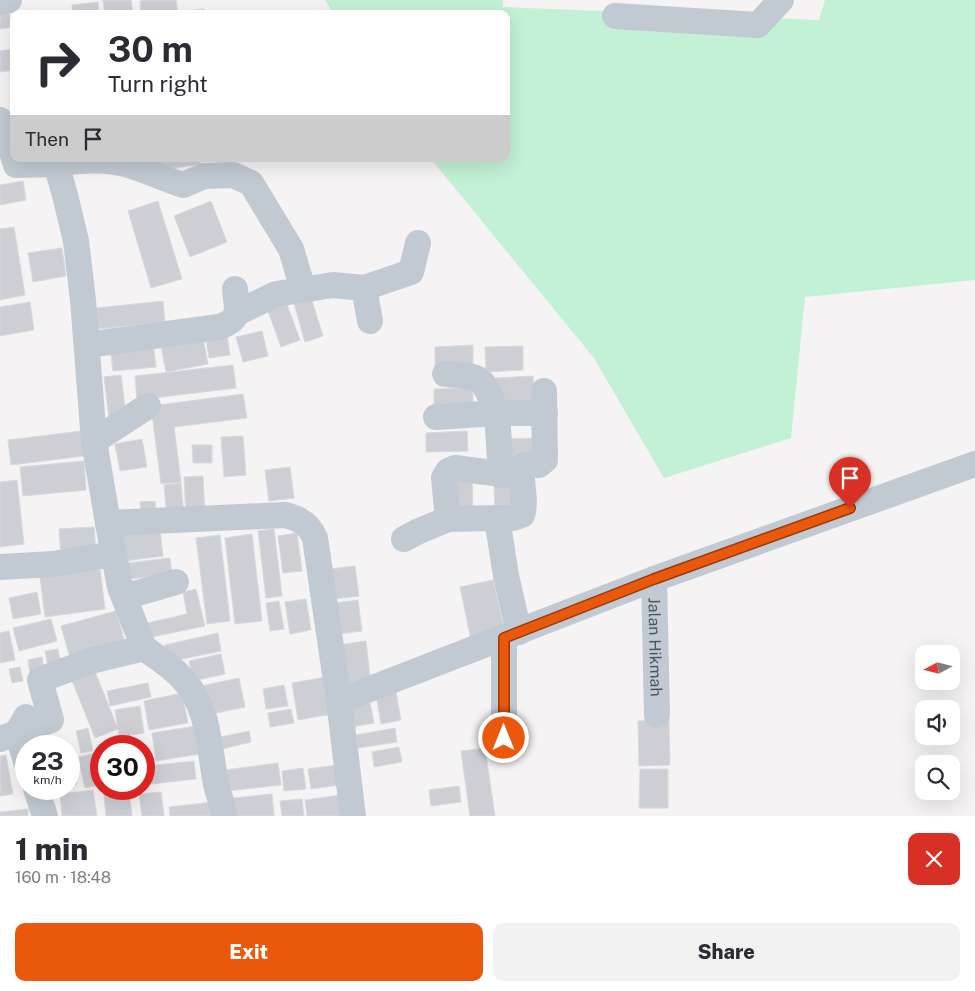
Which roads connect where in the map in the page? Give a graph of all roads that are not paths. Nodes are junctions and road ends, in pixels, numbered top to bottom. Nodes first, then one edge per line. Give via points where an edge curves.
1 (9, 0) edge
2 (781, 0) edge
3 (0, 2) edge
4 (615, 16) dead end
5 (0, 120) edge
6 (10, 159) edge
7 (67, 162) edge
8 (113, 162) edge
9 (11, 163) edge
10 (56, 164) junction
11 (418, 243) dead end
12 (364, 288) junction
13 (303, 289) junction
14 (370, 321) dead end
15 (87, 345) junction
16 (445, 374) dead end
17 (148, 406) dead end
18 (497, 413) junction
19 (436, 417) dead end
20 (94, 441) junction
21 (975, 464) edge
22 (511, 476) junction
23 (497, 518) junction
24 (448, 519) junction
25 (108, 523) junction
26 (404, 539) dead end
27 (114, 554) junction
28 (0, 567) edge
29 (654, 579) junction
30 (176, 582) dead end
31 (124, 596) junction
32 (512, 635) junction
33 (144, 648) junction
34 (339, 701) junction
35 (657, 715) dead end
36 (9, 736) edge
37 (504, 738) dead end
38 (40, 800) edge
39 (45, 816) edge
40 (224, 816) edge
41 (353, 816) edge

1 - 3 street
2 - 4 street via 758,25
5 - 6 street
7 - 10 street
8 - 13 street via 183,185 204,176 233,175 251,183 291,249
9 - 10 street
10 - 15 street via 76,241
11 - 12 street via 411,272
12 - 13 street via 333,285
12 - 14 street
13 - 15 street via 236,301 234,319 219,327
15 - 20 street
16 - 18 street via 474,376 482,381
17 - 20 street
18 - 19 street
18 - 22 street
18 - 22 street via 544,402 545,460 539,465 523,466
20 - 25 street
21 - 29 street
22 - 23 street via 524,508 522,515
22 - 24 street via 455,468 448,471 444,478
23 - 24 street
23 - 32 street
24 - 26 street
25 - 27 street
25 - 34 street via 285,515 303,522 315,538
27 - 28 street via 53,564
27 - 31 street
29 - 32 street
29 - 35 street, Jalan Hikmah
30 - 31 street
31 - 33 street
32 - 34 street
32 - 37 street
33 - 36 street via 40,680 51,720
33 - 40 street via 180,676 194,693 204,715
34 - 41 street
38 - 39 street

